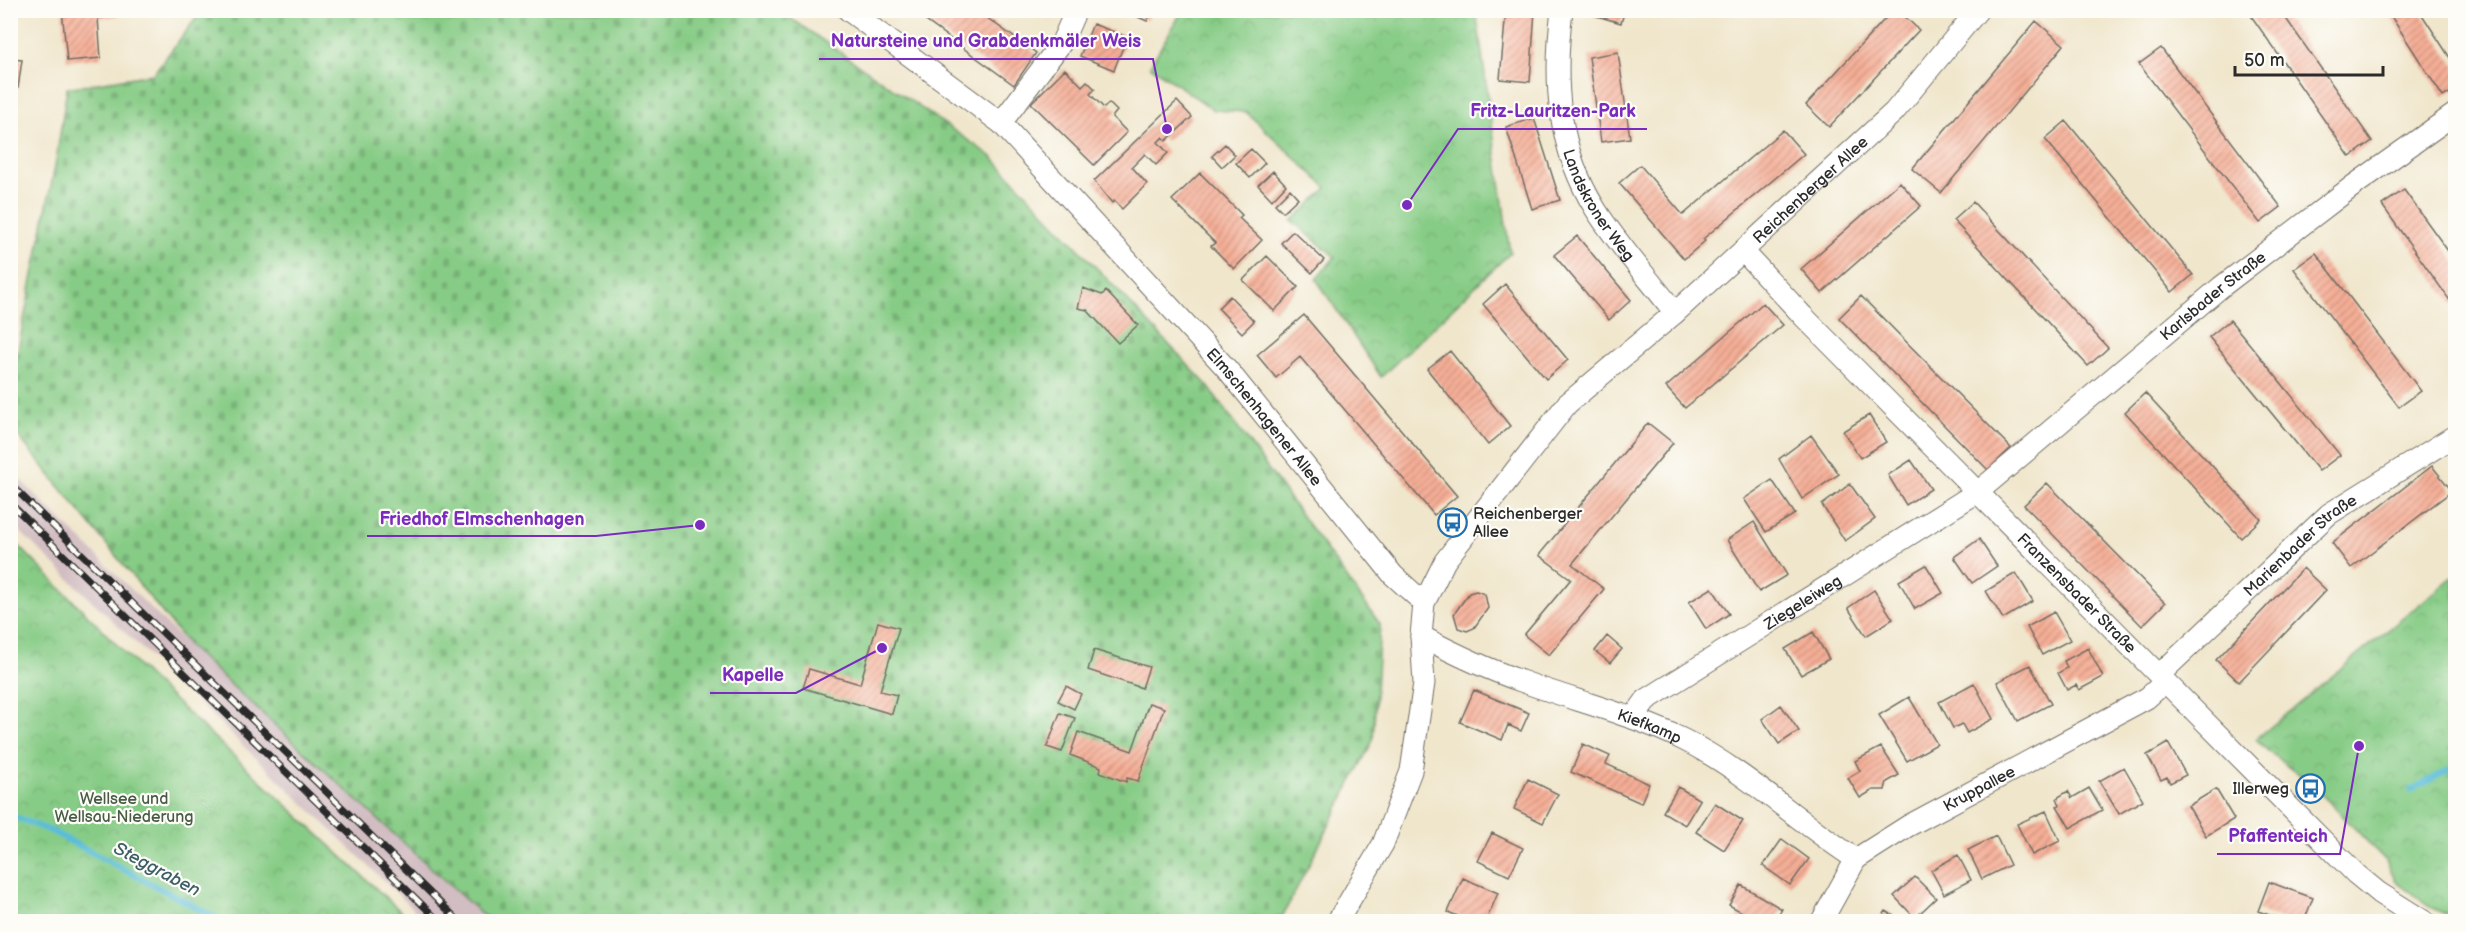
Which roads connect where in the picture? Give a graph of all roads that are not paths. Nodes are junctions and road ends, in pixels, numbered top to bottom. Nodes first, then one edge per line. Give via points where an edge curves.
1 (848, 10) edge
2 (1077, 10) edge
3 (1562, 10) edge
4 (1978, 10) edge
5 (2456, 113) edge
6 (1001, 123) junction
7 (1743, 251) junction
8 (1675, 313) junction
9 (2456, 435) edge
10 (1979, 491) junction
11 (1424, 603) junction
12 (1421, 636) junction
13 (2162, 679) junction
14 (1633, 718) junction
15 (1856, 859) junction
16 (1337, 921) edge
17 (1821, 921) edge
18 (2425, 921) edge

1 - 6 street, Elmschenhagener Allee
2 - 6 street via 1062,42
3 - 8 street, Landskroner Weg via 1557,52 1558,105 1571,158 1596,210
4 - 7 street, Reichenberger Allee via 1894,112
5 - 10 street, Karlsbader Straße via 2221,287
6 - 11 street, Elmschenhagener Allee via 1227,369 1393,576
7 - 8 street, Reichenberger Allee
7 - 10 street, Franzensbader Straße
8 - 11 street, Reichenberger Allee via 1567,404 1445,561
9 - 13 street, Marienbader Straße via 2329,513
10 - 13 street, Franzensbader Straße
10 - 14 street, Ziegeleiweg via 1646,700
11 - 12 street
12 - 14 street, Kiefkamp via 1521,681
12 - 16 street via 1424,683 1411,771 1383,844
13 - 15 street, Kruppallee via 2148,698 1908,826
13 - 18 street, Franzensbader Straße via 2356,874
14 - 15 street, Kiefkamp via 1685,741
15 - 17 street, Kruppallee

